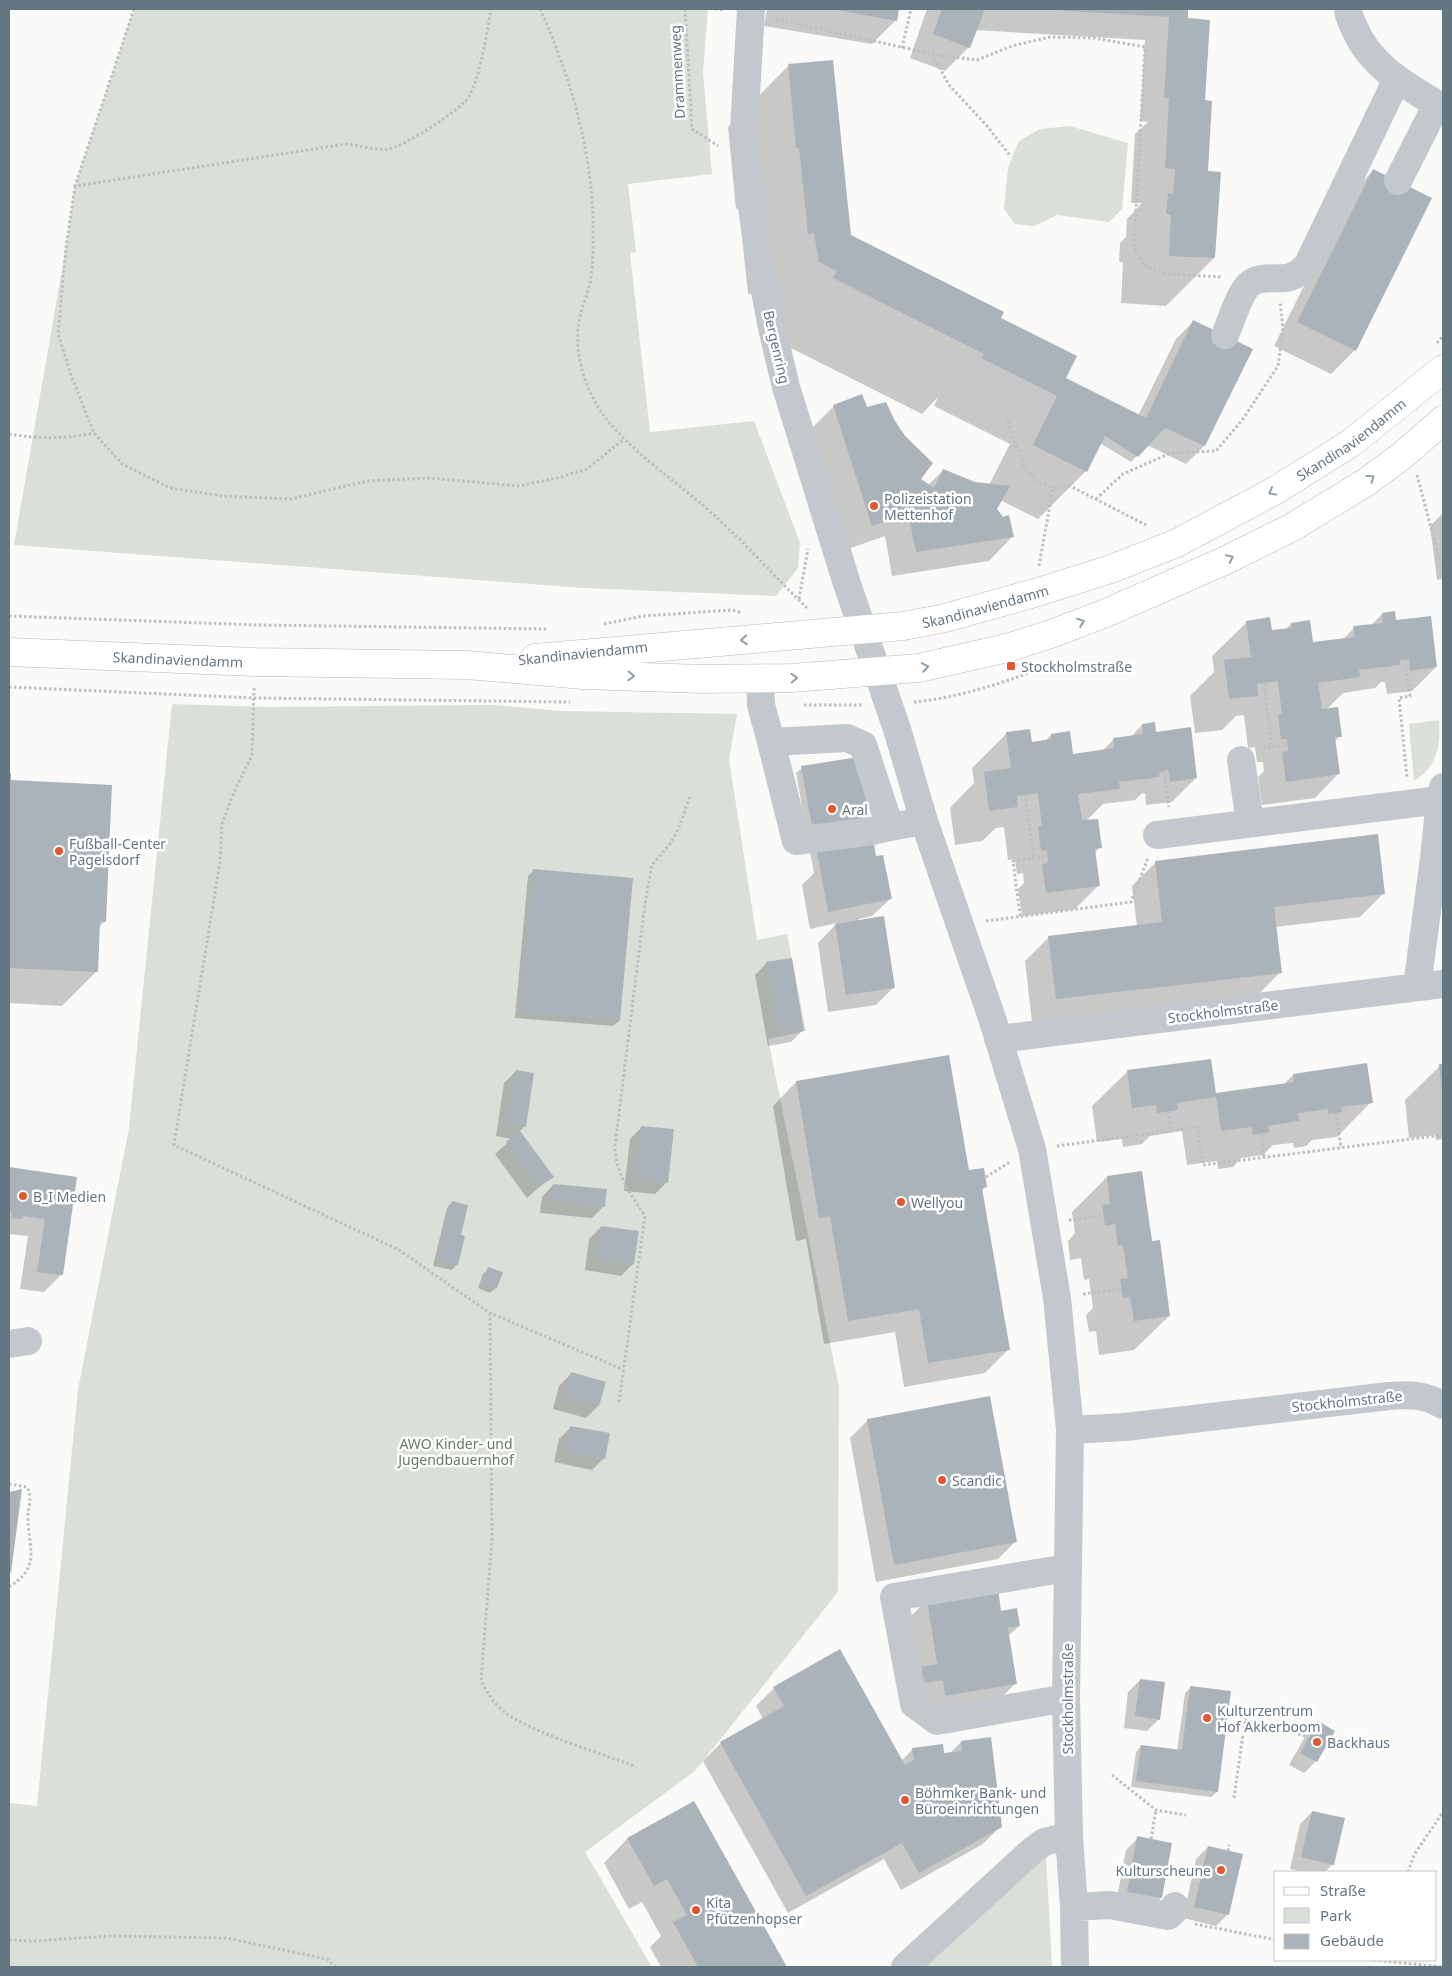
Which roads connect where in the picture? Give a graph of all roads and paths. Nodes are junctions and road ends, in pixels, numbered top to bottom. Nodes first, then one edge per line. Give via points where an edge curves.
1 (134, 9) edge
2 (491, 9) edge
3 (540, 9) edge
4 (685, 9) edge
5 (715, 9) edge
6 (911, 9) edge
7 (1348, 9) edge
8 (751, 11) edge
9 (902, 48) junction
10 (932, 54) junction
11 (1397, 79) junction
12 (1441, 110) edge
13 (1011, 157) dead end
14 (746, 163) junction
15 (1404, 184) dead end
16 (75, 186) junction
17 (1278, 279) junction
18 (1244, 290) junction
19 (1225, 335) dead end
20 (1443, 336) edge
21 (1438, 359) edge
22 (1006, 417) dead end
23 (1443, 420) edge
24 (94, 433) junction
25 (9, 434) edge
26 (624, 439) junction
27 (1416, 468) dead end
28 (1052, 488) junction
29 (1096, 499) junction
30 (827, 519) junction
31 (1150, 527) dead end
32 (1047, 568) dead end
33 (1443, 574) edge
34 (798, 600) junction
35 (803, 613) dead end
36 (747, 614) dead end
37 (9, 616) edge
38 (598, 625) dead end
39 (551, 629) dead end
40 (863, 631) junction
41 (9, 652) edge
42 (1405, 659) dead end
43 (254, 662) junction
44 (467, 665) junction
45 (877, 673) junction
46 (760, 679) junction
47 (1264, 683) dead end
48 (771, 742) junction
49 (1272, 747) dead end
50 (1241, 760) dead end
51 (1164, 771) dead end
52 (1442, 793) edge
53 (1025, 794) dead end
54 (690, 796) dead end
55 (1410, 804) junction
56 (924, 821) junction
57 (1250, 823) junction
58 (890, 827) junction
59 (1165, 834) junction
60 (1047, 856) dead end
61 (1034, 858) junction
62 (1020, 916) junction
63 (960, 924) junction
64 (1430, 985) edge
65 (998, 1039) junction
66 (1168, 1111) dead end
67 (1336, 1113) dead end
68 (1171, 1131) junction
69 (1261, 1134) dead end
70 (1443, 1135) edge
71 (1341, 1148) junction
72 (1032, 1149) junction
73 (1264, 1158) junction
74 (1103, 1216) dead end
75 (1044, 1224) junction
76 (1122, 1289) dead end
77 (1057, 1298) junction
78 (490, 1313) junction
79 (622, 1369) junction
80 (619, 1402) dead end
81 (1443, 1405) edge
82 (1070, 1430) junction
83 (9, 1484) edge
84 (1067, 1568) junction
85 (9, 1587) edge
86 (1066, 1698) junction
87 (1244, 1707) dead end
88 (1244, 1720) junction
89 (1306, 1736) dead end
90 (636, 1767) dead end
91 (1112, 1776) dead end
92 (1234, 1798) dead end
93 (1156, 1810) junction
94 (1443, 1812) edge
95 (1186, 1815) dead end
96 (1069, 1836) junction
97 (1150, 1839) dead end
98 (1228, 1845) dead end
99 (1228, 1851) dead end
100 (1408, 1871) edge
101 (1192, 1884) dead end
102 (1199, 1885) dead end
103 (1074, 1906) junction
104 (1172, 1911) joint
105 (9, 1940) edge
106 (1274, 1940) edge
107 (1385, 1961) edge
108 (336, 1967) edge
109 (905, 1967) edge
110 (1075, 1967) edge
111 (1442, 1967) edge

1 - 16 path
2 - 16 path via 470,97 418,136 388,150 346,144
3 - 26 path via 561,57 586,148 593,220 591,277 577,330 579,358 594,400
4 - 14 path, Drammenweg via 692,129
5 - 8 path
6 - 9 path
7 - 11 street via 1358,37 1370,56
8 - 9 path
8 - 14 street, Bergenring via 744,129
9 - 10 path
10 - 13 path via 950,85
10 - 18 path via 977,60 1012,46 1050,37 1094,38 1145,47 1134,248 1143,266 1168,274 1227,277
11 - 12 street
11 - 17 street via 1308,264 1302,272
12 - 15 street
14 - 30 street, Bergenring via 772,328 786,387
16 - 24 path via 58,334
17 - 18 street via 1258,280
17 - 29 path via 1283,329 1278,366 1243,419 1216,451 1171,453 1122,474
18 - 19 street
20 - 21 path
21 -> 40 main road, Skandinaviendamm via 1395,410 1351,443 1276,490 1177,543 1111,569 1019,598 945,618
22 - 28 path via 1025,468 1038,482
45 -> 23 main road, Skandinaviendamm via 919,668 1007,648 1051,634 1175,584 1291,528 1357,488
24 - 25 path via 69,438
24 - 26 path via 122,464 170,488 223,496 290,499 368,481 429,478 520,486 587,469
26 - 34 path via 716,517
27 - 33 path
28 - 29 path via 1070,486
28 - 32 path via 1038,571
29 - 31 path
30 - 34 path via 809,544
30 - 40 street, Bergenring
34 - 35 path via 812,612
36 - 38 path via 732,610 643,616
37 - 39 path via 269,625
40 -> 44 main road, Skandinaviendamm via 658,646
40 - 45 street, Bergenring
41 - 43 main road, Skandinaviendamm
42 - 55 path via 1410,696 1399,698
43 - 44 main road, Skandinaviendamm
43 - 78 path via 252,755 222,824 220,862 174,1145 399,1250
44 -> 46 main road, Skandinaviendamm via 583,675
46 -> 45 main road, Skandinaviendamm
45 - 56 street, Stockholmstraße
46 - 48 street via 760,705
47 - 49 path
48 - 58 street via 847,738 863,745
48 - 58 street via 796,841
50 - 57 street
51 - 59 path
52 - 55 street, Stockholmstraße
52 - 64 street, Stockholmstraße via 1434,858
53 - 61 path
54 - 79 path via 678,830 652,865 615,1146 615,1161 645,1216
55 - 57 street, Stockholmstraße
56 - 58 street
56 - 63 street, Stockholmstraße
57 - 59 street, Stockholmstraße
59 - 62 path via 1131,902
60 - 61 path
61 - 62 path via 1013,861
62 - 63 path
63 - 65 street, Stockholmstraße
64 - 65 street, Stockholmstraße
65 - 72 street, Stockholmstraße
66 - 68 path
67 - 71 path
68 - 72 path
68 - 73 path via 1197,1127 1202,1165
69 - 73 path
70 - 71 path
71 - 73 path
72 - 75 street, Stockholmstraße
74 - 75 path
75 - 77 street, Stockholmstraße
76 - 77 path
77 - 82 street, Stockholmstraße
78 - 79 path
78 - 90 path via 492,1539 481,1680 486,1694 508,1715
79 - 80 path
81 - 82 street, Stockholmstraße via 1419,1395 1389,1396 1125,1427
82 - 84 street, Stockholmstraße
83 - 85 path via 27,1487 30,1492 28,1526 32,1556 23,1575
84 - 86 street, Stockholmstraße
84 - 86 street via 894,1597 914,1704 937,1721
86 - 96 street, Stockholmstraße
87 - 88 path
88 - 89 path
88 - 92 path
91 - 93 path
93 - 95 path
93 - 97 path
94 - 100 path via 1414,1855
96 - 103 street, Stockholmstraße
96 - 109 street via 1044,1842 1033,1850
98 - 99 path
101 - 102 path
103 - 104 street
103 - 110 street, Stockholmstraße
104 - 106 path via 1194,1924
105 - 108 path via 110,1936 226,1938 327,1959
107 - 111 path

